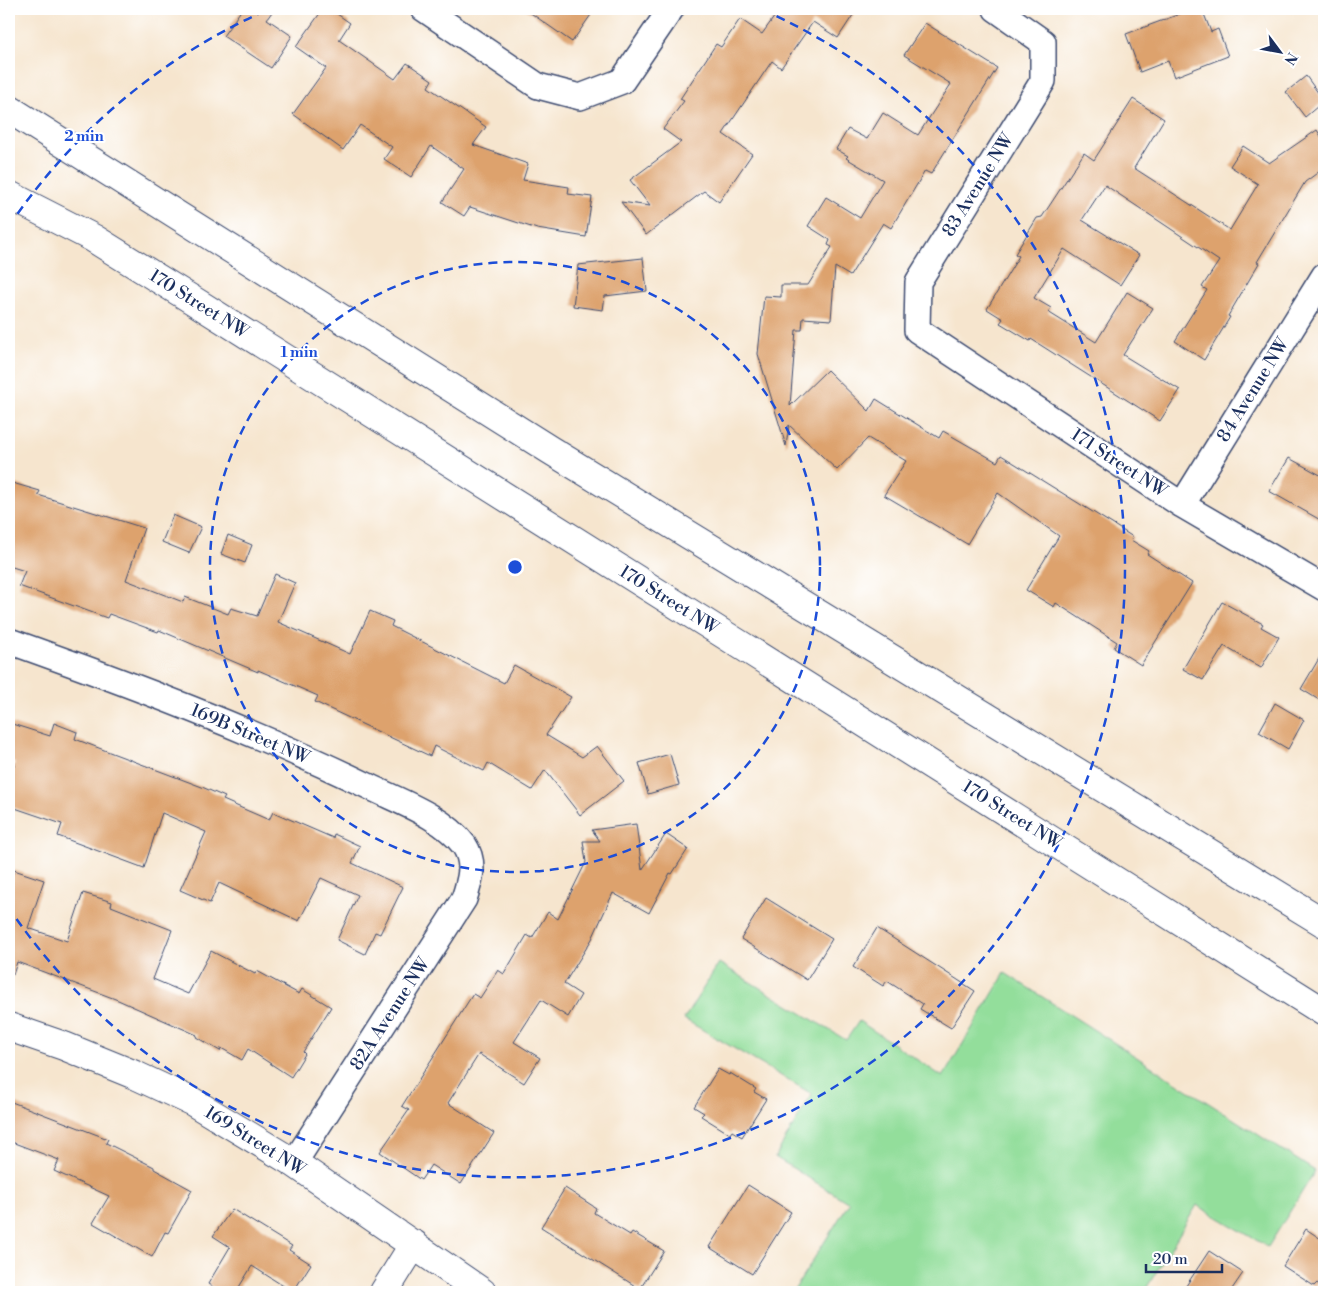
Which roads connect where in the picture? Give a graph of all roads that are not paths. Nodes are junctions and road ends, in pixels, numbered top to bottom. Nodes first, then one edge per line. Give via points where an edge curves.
1 (424, 9) edge
2 (671, 9) edge
3 (996, 9) edge
4 (9, 109) edge
5 (9, 195) edge
6 (1324, 276) edge
7 (917, 330) joint
8 (1182, 504) junction
9 (1324, 588) edge
10 (9, 641) edge
11 (471, 859) joint
12 (1324, 923) edge
13 (1324, 1012) edge
14 (9, 1027) edge
15 (294, 1164) junction
16 (414, 1244) junction
17 (384, 1292) edge
18 (482, 1292) edge

1 - 2 street via 538,86 580,97 622,81
3 - 7 street, 83 Avenue NW via 1044,42 1043,81 918,282
4 - 12 main road via 550,450
5 - 13 main road, 170 Street NW via 93,238
6 - 8 street, 84 Avenue NW
7 - 8 street, 171 Street NW
8 - 9 street, 171 Street NW
10 - 11 street, 169B Street NW via 166,699 332,769 437,821 454,833
11 - 15 street, 82A Avenue NW via 464,899
14 - 15 main road, 169 Street NW via 64,1046 192,1102
15 - 16 main road, 169 Street NW
16 - 17 main road
16 - 18 main road, 169 Street NW

